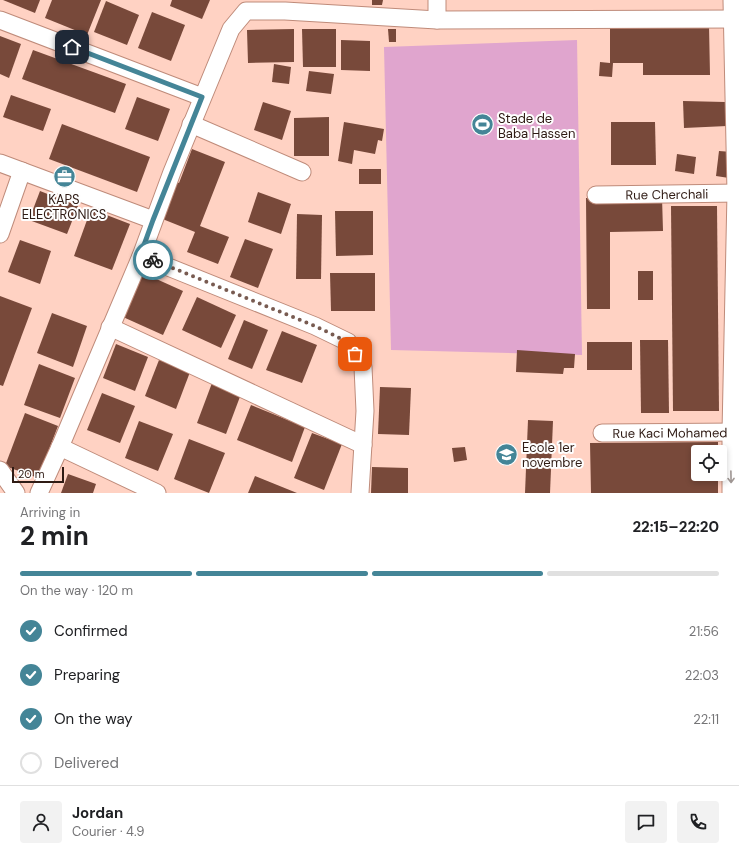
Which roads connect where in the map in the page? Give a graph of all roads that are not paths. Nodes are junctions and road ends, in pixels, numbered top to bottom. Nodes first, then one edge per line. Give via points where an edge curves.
1 (272, 0) edge
2 (437, 0) edge
3 (732, 0) edge
4 (285, 6) edge
5 (736, 19) edge
6 (0, 20) edge
7 (437, 20) junction
8 (202, 97) junction
9 (191, 124) junction
10 (0, 163) edge
11 (22, 171) junction
12 (302, 172) dead end
13 (737, 193) edge
14 (596, 195) dead end
15 (153, 220) junction
16 (0, 234) edge
17 (140, 256) junction
18 (110, 326) junction
19 (735, 432) edge
20 (602, 434) dead end
21 (364, 445) junction
22 (60, 447) junction
23 (0, 470) edge
24 (16, 493) edge
25 (39, 493) edge
26 (156, 493) edge
27 (360, 493) edge
28 (732, 493) edge

1 - 4 street
2 - 7 street
3 - 5 street
4 - 7 street
4 - 8 street via 246,11 230,29
5 - 7 street
5 - 13 street
6 - 8 street
8 - 9 street
9 - 12 street
9 - 15 street
10 - 11 street
11 - 15 street
11 - 16 street
13 - 14 street, Rue Cherchali
13 - 19 street
15 - 17 street
17 - 18 street
17 - 21 street via 315,326 348,342 363,367
18 - 21 street
18 - 22 street
19 - 20 street, Rue Kaci Mohamed
19 -> 28 street
21 - 27 street
22 - 25 street
22 - 26 street
23 - 24 street

